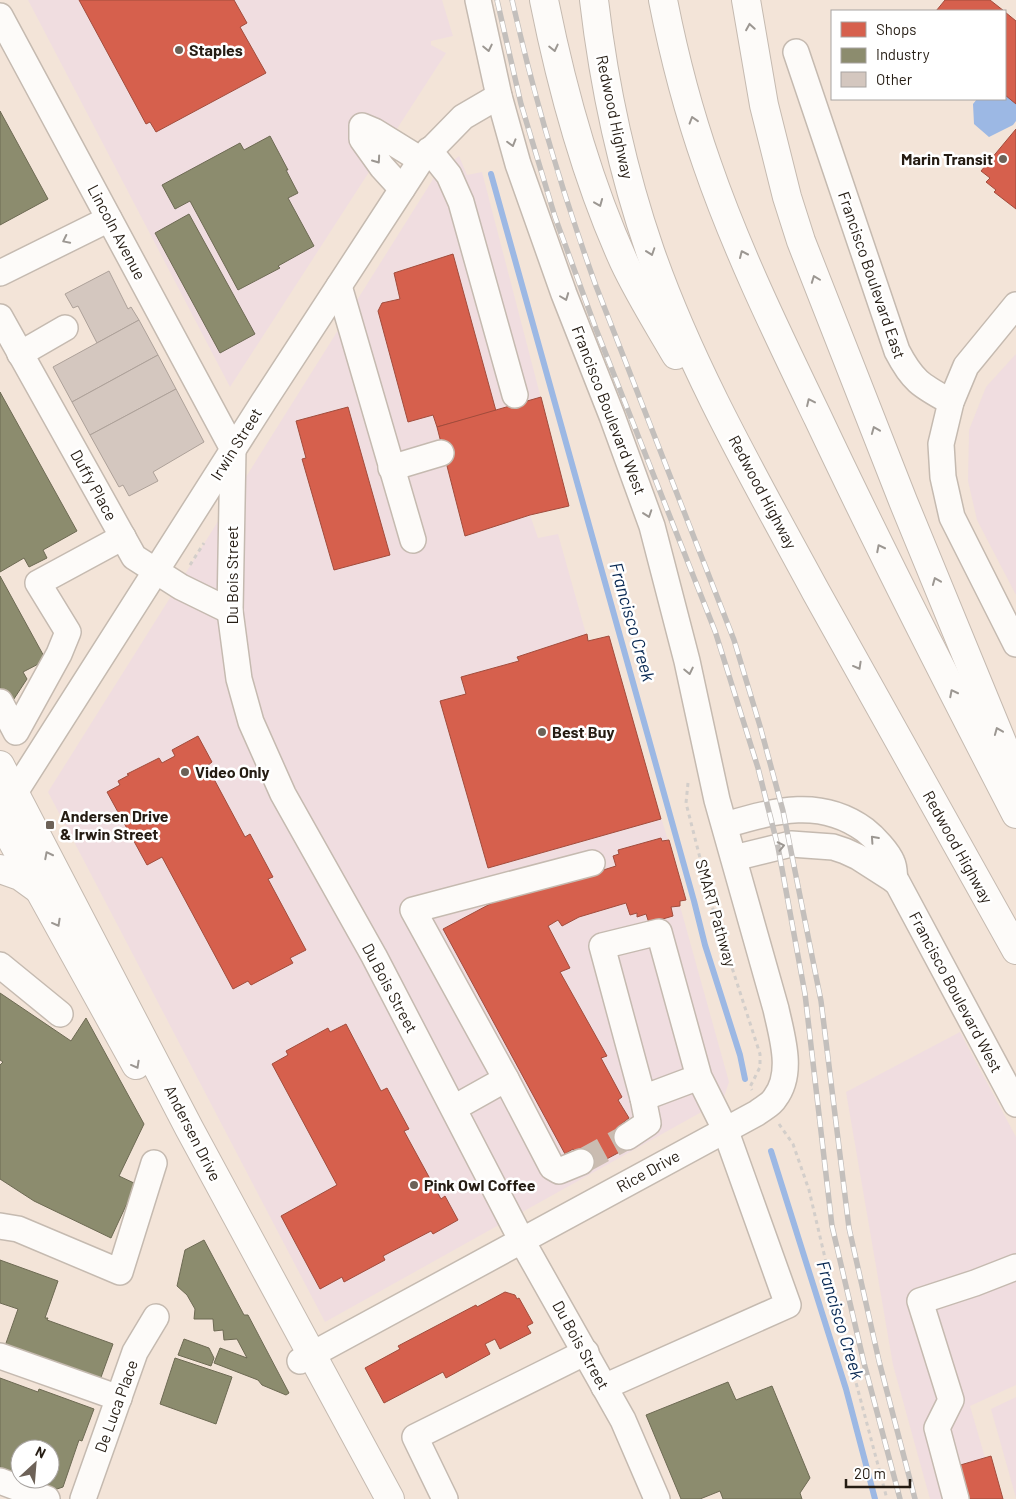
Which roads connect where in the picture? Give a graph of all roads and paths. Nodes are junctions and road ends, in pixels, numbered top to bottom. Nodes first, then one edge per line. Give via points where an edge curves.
1 (478, 0) edge
2 (544, 0) edge
3 (594, 0) edge
4 (663, 0) edge
5 (746, 0) edge
6 (0, 16) edge
7 (796, 52) dead end
8 (499, 96) junction
9 (425, 155) junction
10 (402, 189) junction
11 (110, 219) junction
12 (0, 273) edge
13 (338, 286) junction
14 (1016, 305) edge
15 (0, 317) edge
16 (65, 328) dead end
17 (20, 354) junction
18 (515, 395) dead end
19 (951, 402) junction
20 (233, 449) junction
21 (441, 453) dead end
22 (391, 468) junction
23 (123, 537) junction
24 (205, 540) dead end
25 (413, 540) dead end
26 (154, 571) junction
27 (186, 572) dead end
28 (230, 611) junction
29 (834, 624) junction
30 (1016, 644) edge
31 (0, 702) edge
32 (0, 765) edge
33 (1016, 776) edge
34 (689, 777) dead end
35 (15, 793) junction
36 (1016, 814) edge
37 (0, 818) edge
38 (725, 825) junction
39 (734, 858) junction
40 (592, 863) dead end
41 (0, 869) edge
42 (895, 882) junction
43 (39, 890) junction
44 (1016, 950) edge
45 (0, 965) edge
46 (60, 1014) dead end
47 (699, 1077) junction
48 (506, 1079) junction
49 (752, 1089) dead end
50 (643, 1098) junction
51 (1016, 1104) edge
52 (454, 1108) junction
53 (780, 1125) dead end
54 (725, 1129) junction
55 (626, 1137) tunnel mouth
56 (154, 1162) dead end
57 (581, 1162) tunnel mouth
58 (0, 1226) edge
59 (522, 1241) junction
60 (1016, 1266) edge
61 (156, 1317) dead end
62 (586, 1352) junction
63 (0, 1356) edge
64 (306, 1358) junction
65 (604, 1387) junction
66 (118, 1398) junction
67 (0, 1482) edge
68 (650, 1497) edge
69 (47, 1499) edge
70 (83, 1499) edge
71 (373, 1499) edge
72 (390, 1499) edge
73 (446, 1499) edge
74 (887, 1499) edge
75 (956, 1499) edge

1 -> 8 street, Francisco Boulevard West
2 -> 29 main road via 560,78 582,153 625,263
3 -> 29 main road, Redwood Highway via 604,74 623,165 667,296 726,423
36 -> 4 main road via 852,491 737,240 708,167 684,92
33 -> 5 main road via 801,241 764,106
6 - 11 street, Lincoln Avenue
7 - 19 street, Francisco Boulevard East via 897,351 907,370 923,387
8 - 9 street, Irwin Street via 463,116
8 -> 38 street, Francisco Boulevard West via 518,164 564,294 652,526
9 - 10 street, Irwin Street
9 -> 10 street via 362,126 362,139
9 - 18 street via 448,175 461,202
10 - 13 street, Irwin Street
11 -> 12 street
11 - 20 street, Lincoln Avenue
13 - 20 street, Irwin Street
13 - 22 street
14 - 19 street via 966,366
15 - 17 street, Duffy Place
16 - 17 street
17 - 23 street, Duffy Place
19 - 30 street via 941,444 942,477 952,517
20 - 26 street, Irwin Street
20 - 28 street, Du Bois Street
21 - 22 street
22 - 25 street
23 - 26 street, Duffy Place via 134,557
23 - 31 street via 38,583 68,632 60,654 16,732
24 - 27 path
26 - 28 street, Duffy Place
26 - 35 street, Irwin Street
28 - 52 street, Du Bois Street via 239,679 249,714 283,794
29 -> 44 main road, Redwood Highway
32 - 35 main road, Andersen Drive
34 - 49 path, SMART Pathway via 686,803 713,908 760,1054 760,1067 750,1087
35 - 37 street, Irwin Street
64 -> 35 main road, Andersen Drive
37 - 43 main road, Andersen Drive
38 - 39 street, Francisco Boulevard West
42 -> 38 street, Francisco Boulevard West via 893,863 874,836 844,817 815,810 783,811
39 -> 42 street, Francisco Boulevard West via 791,844 833,848 858,857
39 - 54 street, Rice Drive via 776,1010 786,1070 781,1089 768,1106
40 - 48 street via 413,910
41 - 43 main road via 20,876
42 - 51 street, Francisco Boulevard West
43 -> 64 main road, Andersen Drive
45 - 46 street
47 - 50 street
47 - 50 street via 659,932 602,946
47 - 54 street
48 - 52 street
48 - 57 street via 552,1167 559,1171
50 - 55 street via 648,1123
52 - 59 street, Du Bois Street
53 - 74 path via 793,1144 809,1190 844,1339
54 - 59 street, Rice Drive
54 - 65 street via 788,1305
56 - 58 street via 120,1272 18,1229
59 - 62 street, Du Bois Street
59 - 64 street, Rice Drive
60 - 75 street via 920,1301 951,1400 937,1428
61 - 66 street, De Luca Place via 135,1352
62 - 65 street, Du Bois Street
62 - 73 street via 415,1437
63 - 66 street
64 - 71 main road, Andersen Drive
64 - 72 main road, Andersen Drive
65 - 68 street, Du Bois Street via 623,1420
66 - 70 street, De Luca Place
67 - 69 street

